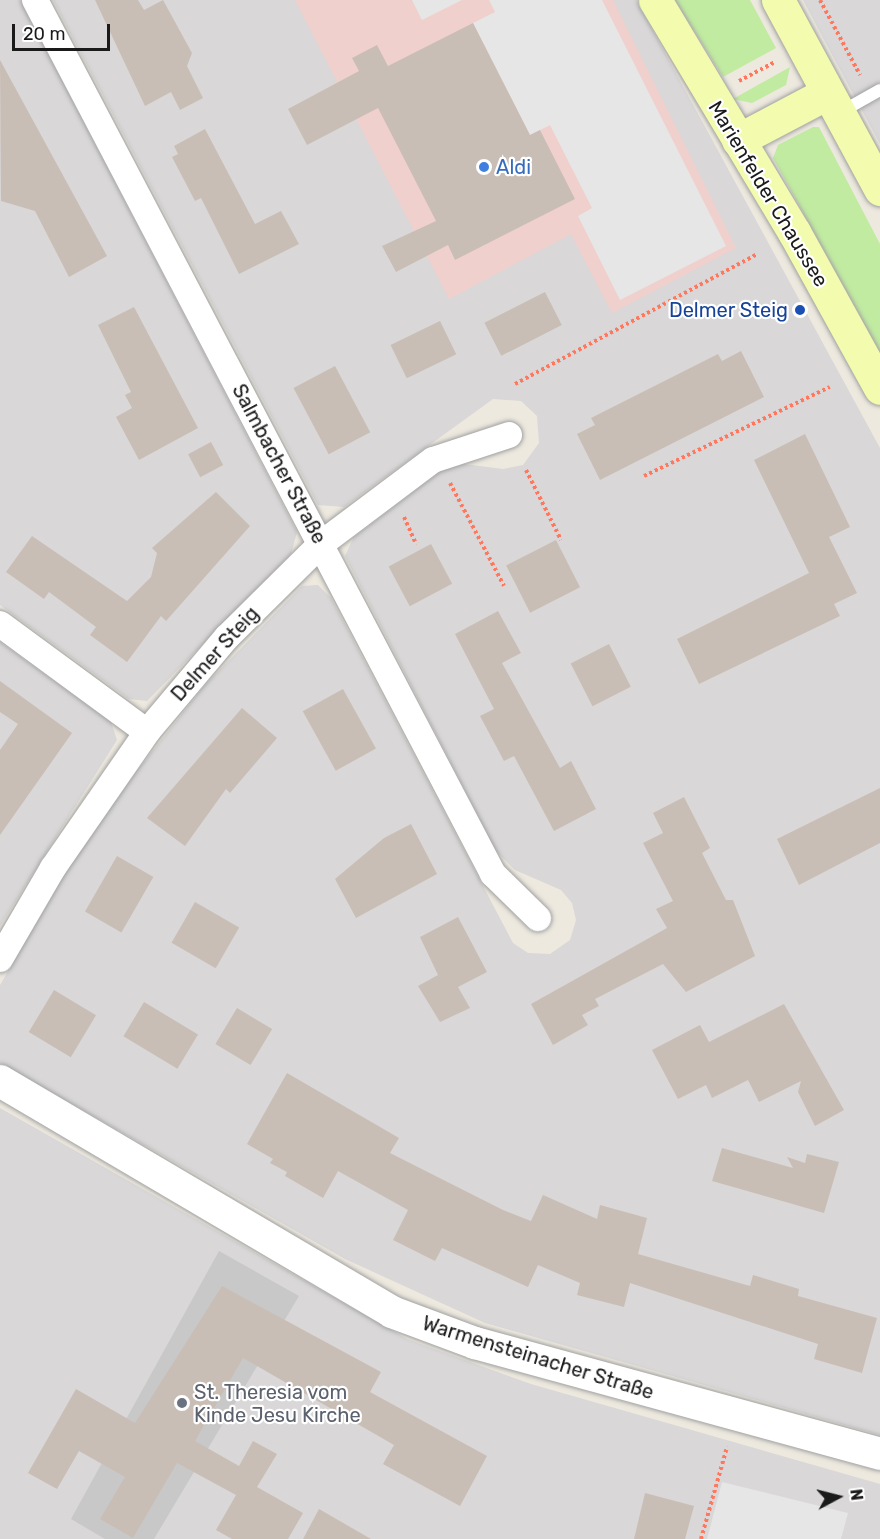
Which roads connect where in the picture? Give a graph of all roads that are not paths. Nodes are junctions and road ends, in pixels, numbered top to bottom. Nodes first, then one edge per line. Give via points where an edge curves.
1 (35, 0) edge
2 (655, 0) edge
3 (778, 0) edge
4 (875, 93) edge
5 (833, 103) junction
6 (738, 140) junction
7 (880, 189) edge
8 (880, 388) edge
9 (509, 435) dead end
10 (321, 544) junction
11 (0, 624) edge
12 (147, 732) junction
13 (538, 918) dead end
14 (0, 959) edge
15 (0, 1081) edge
16 (880, 1455) edge

1 - 10 street, Salmbacher Straße
2 - 6 main road, Marienfelder Chaussee
3 - 5 main road
4 - 5 lane
5 - 6 main road
5 - 7 main road
6 - 8 main road, Marienfelder Chaussee
9 - 10 street, Delmer Steig via 433,460
10 - 12 street, Delmer Steig via 228,637
10 - 13 street, Salmbacher Straße via 493,874
11 - 12 street
12 - 14 street, Delmer Steig via 53,868
15 - 16 street, Warmensteinacher Straße via 392,1312 486,1346

